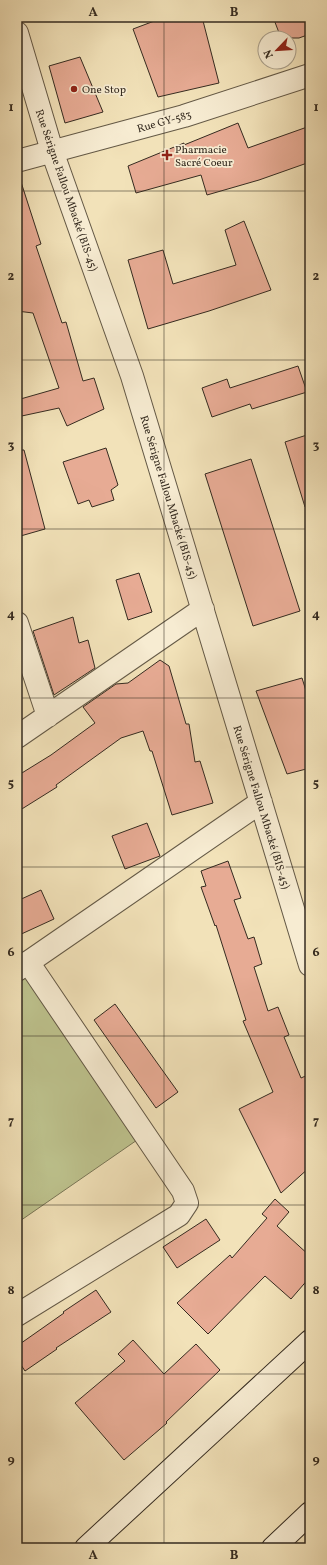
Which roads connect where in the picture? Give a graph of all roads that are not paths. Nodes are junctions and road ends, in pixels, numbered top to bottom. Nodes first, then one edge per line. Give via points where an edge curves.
1 (17, 33) edge
2 (310, 75) edge
3 (52, 151) junction
4 (17, 161) edge
5 (203, 610) junction
6 (17, 622) edge
7 (48, 716) junction
8 (17, 737) edge
9 (261, 802) junction
10 (310, 965) edge
11 (23, 966) edge
12 (19, 1310) edge
13 (310, 1340) edge
14 (310, 1513) edge
15 (86, 1548) edge
16 (273, 1548) edge

1 - 3 street, Rue Sérigne Fallou Mbacké (BIS-45)
2 - 3 street, Rue GY-583 via 184,116
3 - 4 street, Rue GY-583
3 - 5 street, Rue Sérigne Fallou Mbacké (BIS-45) via 132,376
5 - 7 street
5 - 9 street, Rue Sérigne Fallou Mbacké (BIS-45)
6 - 7 street
7 - 8 street
9 - 10 street, Rue Sérigne Fallou Mbacké (BIS-45)
9 - 11 street
11 - 12 street via 183,1191 187,1203 179,1215
13 - 15 street
14 - 16 street

